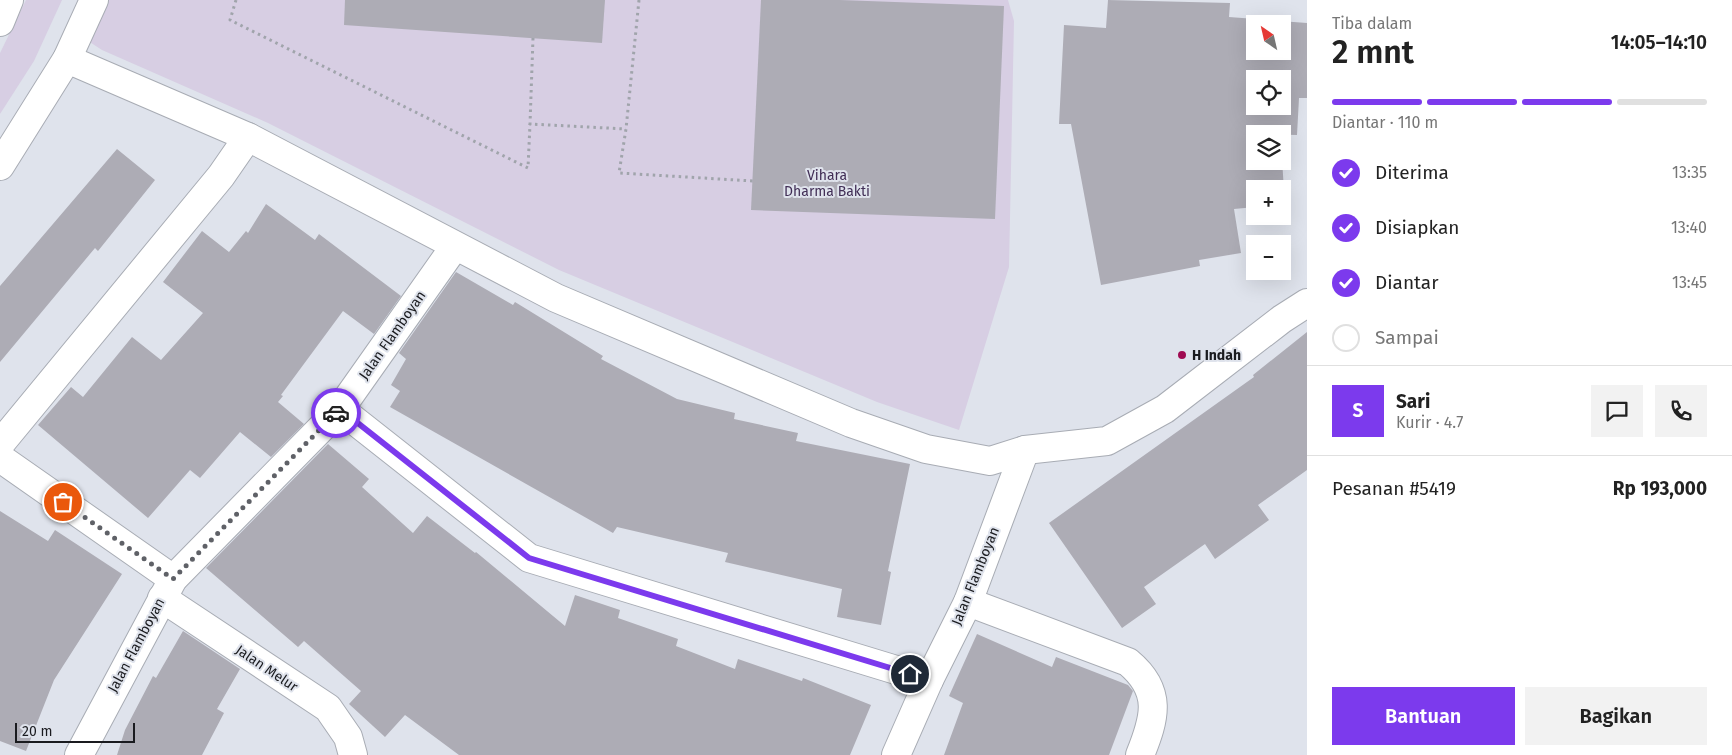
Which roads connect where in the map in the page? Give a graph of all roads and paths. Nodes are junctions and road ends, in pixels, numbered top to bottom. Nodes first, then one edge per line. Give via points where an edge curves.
1 (9, 0) edge
2 (94, 0) edge
3 (236, 0) edge
4 (639, 0) edge
5 (0, 22) edge
6 (533, 38) dead end
7 (67, 59) junction
8 (530, 124) junction
9 (626, 129) junction
10 (248, 137) junction
11 (0, 166) edge
12 (753, 181) dead end
13 (455, 246) junction
14 (1307, 303) edge
15 (340, 409) junction
16 (0, 444) edge
17 (1025, 450) junction
18 (0, 458) edge
19 (167, 588) junction
20 (968, 602) junction
21 (930, 680) junction
22 (79, 755) edge
23 (353, 755) edge
24 (896, 755) edge
25 (1140, 755) edge

1 - 5 street
2 - 7 street
3 - 8 path via 230,20 528,168
4 - 9 path
6 - 8 path
7 - 10 street
7 - 11 street
8 - 9 path
9 - 12 path via 619,173
10 - 13 street
10 - 16 street via 221,176
13 - 15 street, Jalan Flamboyan
13 - 17 street via 556,298 851,423 926,449 990,461
14 - 17 street via 1165,408 1107,441
15 - 19 street, Jalan Flamboyan
15 - 21 street via 529,558
17 - 20 street, Jalan Flamboyan
18 - 19 street, Jalan Melur
19 - 22 street, Jalan Flamboyan
19 - 23 street, Jalan Melur via 328,708 348,736
20 - 21 street, Jalan Flamboyan
20 - 25 street via 1128,662 1139,671 1148,683 1154,713
21 - 24 street, Jalan Flamboyan

